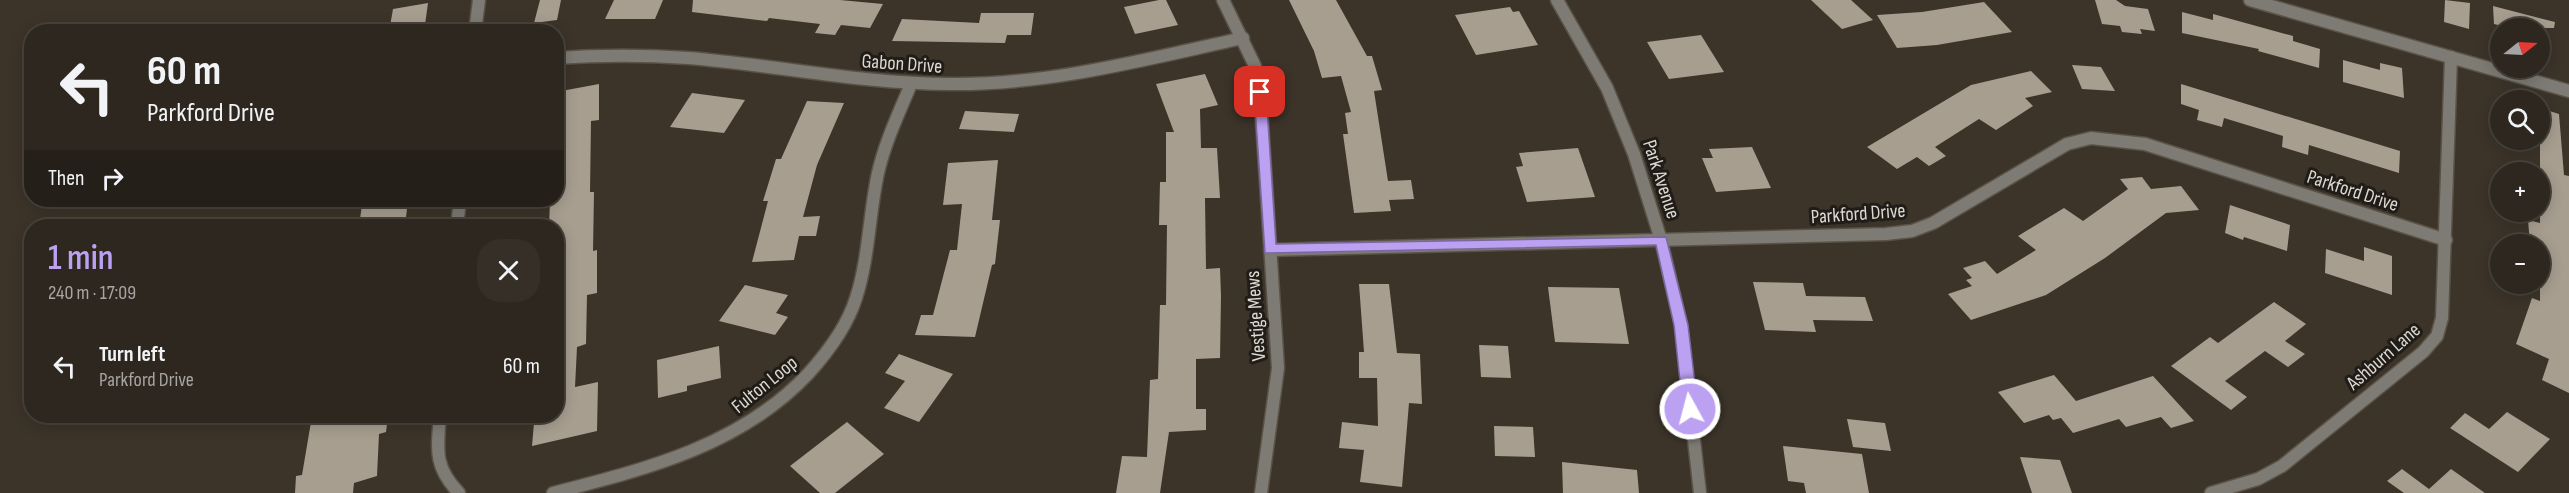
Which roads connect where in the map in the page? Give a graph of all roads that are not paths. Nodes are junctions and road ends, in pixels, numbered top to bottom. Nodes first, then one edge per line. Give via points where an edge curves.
1 (479, 0) edge
2 (1223, 0) edge
3 (1557, 0) edge
4 (2250, 0) edge
5 (476, 24) edge
6 (1243, 38) junction
7 (2451, 57) junction
8 (564, 58) edge
9 (911, 84) junction
10 (2569, 91) edge
11 (1662, 240) junction
12 (2446, 240) junction
13 (1270, 250) junction
14 (439, 423) edge
15 (459, 493) edge
16 (553, 493) edge
17 (1261, 493) edge
18 (1700, 493) edge
19 (2211, 493) edge

1 - 5 street
2 - 6 street, Vestige Mews
3 - 11 street, Park Avenue via 1607,88
4 - 7 street
6 - 9 street, Gabon Drive via 1041,80
6 - 13 street, Vestige Mews via 1255,66 1260,92
7 - 10 street
7 - 12 street, Ashburn Lane
8 - 9 street, Gabon Drive via 646,56
9 - 16 street, Fulton Loop via 879,171 856,299 836,341 800,384 759,417 714,444 660,465
11 - 12 street, Parkford Drive via 1912,231 1933,223 2067,144 2091,138 2145,144
11 - 13 street, Parkford Drive
11 - 18 street, Park Avenue via 1681,325
12 - 19 street, Ashburn Lane via 2442,318 2437,336 2423,352 2282,466 2258,479
13 - 17 street, Vestige Mews via 1278,368
14 - 15 street via 436,457 444,479

